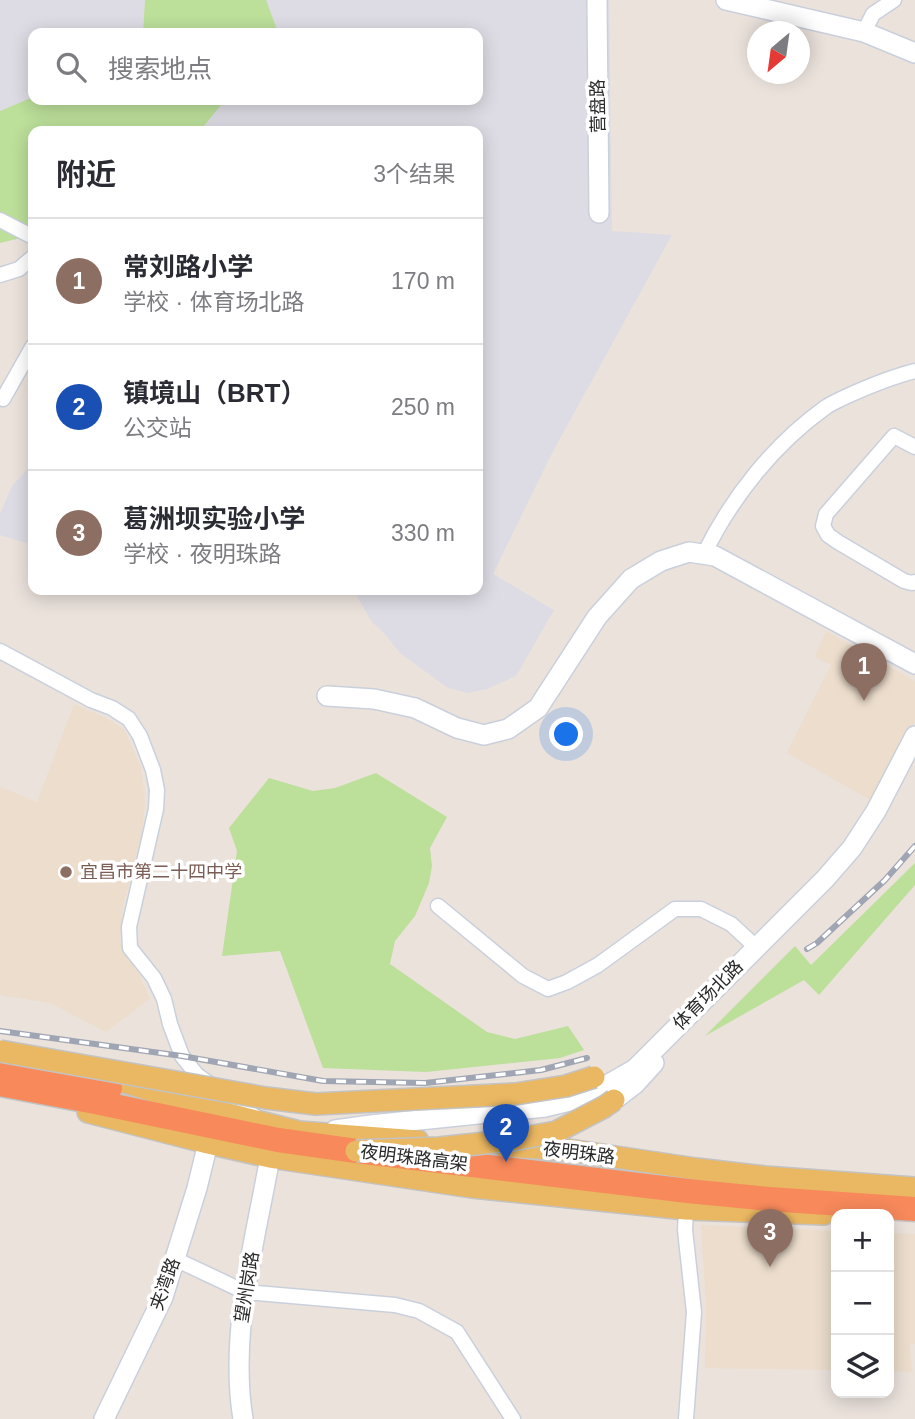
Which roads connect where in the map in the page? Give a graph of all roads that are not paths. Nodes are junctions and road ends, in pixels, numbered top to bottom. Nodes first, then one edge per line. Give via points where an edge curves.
1 (597, 0) edge
2 (726, 0) edge
3 (894, 0) edge
4 (864, 32) junction
5 (915, 53) edge
6 (599, 213) dead end
7 (0, 220) edge
8 (28, 234) edge
9 (28, 261) edge
10 (0, 275) edge
11 (28, 355) edge
12 (915, 370) edge
13 (3, 399) dead end
14 (915, 447) edge
15 (704, 554) junction
16 (915, 582) edge
17 (0, 651) edge
18 (915, 664) edge
19 (327, 696) dead end
20 (915, 736) edge
21 (915, 762) edge
22 (438, 906) dead end
23 (758, 949) junction
24 (0, 1052) edge
25 (0, 1066) edge
26 (594, 1077) joint
27 (0, 1084) edge
28 (0, 1095) edge
29 (614, 1100) joint
30 (213, 1110) junction
31 (264, 1123) junction
32 (411, 1128) junction
33 (208, 1143) junction
34 (356, 1151) junction
35 (270, 1157) junction
36 (915, 1188) edge
37 (687, 1209) junction
38 (915, 1209) edge
39 (831, 1215) edge
40 (894, 1217) edge
41 (915, 1218) edge
42 (175, 1259) junction
43 (246, 1292) junction
44 (104, 1419) edge
45 (243, 1419) edge
46 (513, 1419) edge
47 (686, 1419) edge

1 - 6 street, 营盘路
2 - 4 street
3 - 4 street via 873,14
4 - 5 street
7 - 8 street
9 - 10 street
11 - 13 street
12 - 15 street via 828,405 782,443 745,487
14 - 16 street via 894,436 826,514 823,526 838,542 905,581
15 - 18 street via 715,555
15 - 19 street via 689,552 661,561 631,579 597,617 538,708 508,729 484,734 457,728 415,708
17 - 31 street via 112,708 129,719 140,736 157,790 129,926 130,948 154,978 182,1056 197,1075
20 - 23 street, 体育场北路 via 852,848
21 - 23 street, 体育场北路 via 862,852 799,919
22 - 23 street via 523,976 548,989 598,965 675,909 701,909 732,924
23 - 26 street via 630,1057
23 - 29 street via 635,1084
23 - 32 street, 体育场北路 via 635,1069 586,1097
24 - 26 main road, bridge via 316,1104 515,1094
24 - 30 main road, 夜明珠路 via 113,1078
25 - 30 highway
27 - 34 highway, 夜明珠路高架 via 278,1140
28 - 33 main road via 91,1112
29 - 34 main road, bridge via 556,1132 439,1147
30 - 31 main road, 夜明珠路
31 - 32 main road, 夜明珠路 via 315,1133
32 - 36 main road, 夜明珠路 via 696,1169
33 - 35 main road
33 - 42 street, 夹湾路
34 - 38 highway, 夜明珠路高架, bridge via 688,1191
35 - 37 main road via 472,1187
35 - 43 street, 望州岗路
37 - 39 main road
37 - 47 street via 694,1312
40 - 41 main road
42 - 43 street
42 - 44 street, 夹湾路 via 163,1297
43 - 45 street, 望州岗路 via 239,1355
43 - 46 street via 419,1311 457,1332

